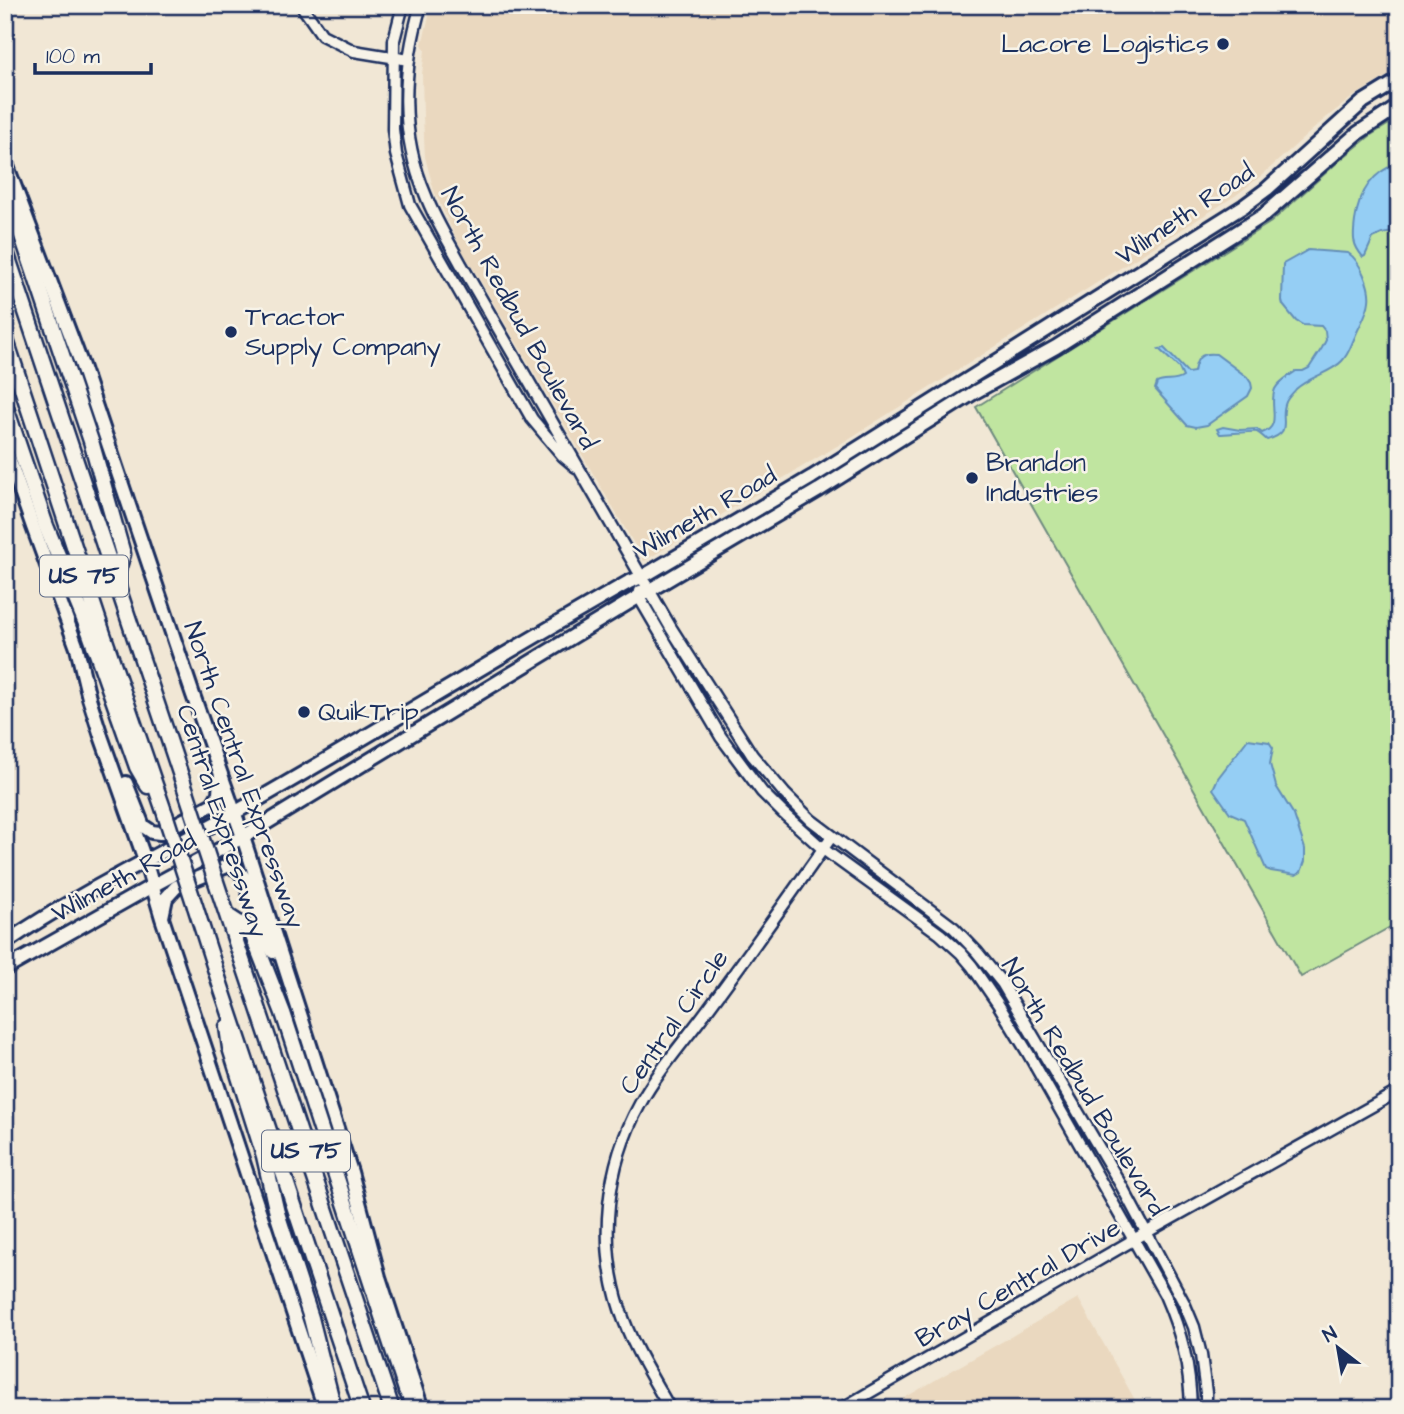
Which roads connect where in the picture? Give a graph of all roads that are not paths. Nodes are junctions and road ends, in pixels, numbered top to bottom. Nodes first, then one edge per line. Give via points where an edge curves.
1 (301, 5) edge
2 (403, 5) edge
3 (421, 5) edge
4 (393, 58) junction
5 (409, 60) junction
6 (1399, 80) edge
7 (1399, 106) edge
8 (5, 161) edge
9 (5, 179) edge
10 (5, 249) edge
11 (5, 337) edge
12 (938, 398) junction
13 (5, 405) edge
14 (946, 411) junction
15 (5, 447) edge
16 (582, 472) junction
17 (642, 577) junction
18 (115, 579) junction
19 (644, 594) junction
20 (486, 664) junction
21 (496, 683) junction
22 (101, 736) junction
23 (363, 737) junction
24 (220, 774) junction
25 (291, 807) junction
26 (234, 813) junction
27 (165, 814) junction
28 (832, 836) junction
29 (243, 837) junction
30 (823, 849) junction
31 (145, 860) junction
32 (152, 886) junction
33 (228, 916) junction
34 (162, 918) junction
35 (5, 943) edge
36 (977, 952) junction
37 (967, 960) junction
38 (5, 969) edge
39 (289, 984) junction
40 (221, 987) junction
41 (1399, 1091) edge
42 (1071, 1100) junction
43 (1059, 1107) junction
44 (1147, 1233) junction
45 (1135, 1240) junction
46 (325, 1409) edge
47 (334, 1409) edge
48 (362, 1409) edge
49 (392, 1409) edge
50 (416, 1409) edge
51 (422, 1409) edge
52 (670, 1409) edge
53 (841, 1409) edge
54 (1191, 1409) edge
55 (1206, 1409) edge

1 - 4 street via 322,35 354,51
2 - 4 street, North Redbud Boulevard
3 - 5 street, North Redbud Boulevard
4 - 5 street
4 - 16 street, North Redbud Boulevard via 393,129 410,205 532,419 562,456
5 - 16 street, North Redbud Boulevard via 406,122 427,199
6 - 12 main road, Wilmeth Road via 1363,102 1257,197
7 - 14 main road, Wilmeth Road via 1358,133 1264,215
8 - 24 main road, North Central Expressway via 81,363
9 - 18 highway via 123,554
10 - 18 highway, Central Expressway / US 75
11 - 27 highway, Central Expressway / US 75
12 - 14 main road
12 - 17 main road, Wilmeth Road
13 - 27 highway via 137,767
14 - 19 main road, Wilmeth Road
15 - 22 main road via 77,648
16 - 17 street, North Redbud Boulevard
17 - 19 street
17 - 20 main road, Wilmeth Road
18 - 33 highway, Central Expressway / US 75, bridge
19 - 21 main road, Wilmeth Road
19 - 28 street, North Redbud Boulevard via 751,755 785,794
19 - 30 street, North Redbud Boulevard via 730,751 762,792
20 - 21 main road
20 - 23 main road, Wilmeth Road
21 - 25 main road, Wilmeth Road
22 - 24 main road via 123,774 143,826 152,832 160,833 214,804
22 - 31 main road
23 - 25 main road via 365,755
23 - 26 main road, Wilmeth Road
24 - 26 main road, North Central Expressway
25 - 29 main road, Wilmeth Road
26 - 29 main road, North Central Expressway
26 - 31 main road, Wilmeth Road
27 - 40 highway, Central Expressway / US 75, bridge
28 - 30 street, Central Circle
28 - 36 street, North Redbud Boulevard via 946,922
29 - 32 main road, Wilmeth Road
29 - 39 main road, North Central Expressway
30 - 37 street, North Redbud Boulevard via 931,927
30 - 52 street, Central Circle via 654,1082 627,1132 616,1166 608,1237 616,1296 635,1345
31 - 32 main road
31 - 35 main road, Wilmeth Road
32 - 34 main road
32 - 38 main road, Wilmeth Road
33 - 49 highway, Central Expressway / US 75
33 - 50 highway via 251,931 283,1013
34 - 39 main road via 166,898 176,887 227,866 240,870 263,933
34 - 46 main road
36 - 37 street
36 - 42 street, North Redbud Boulevard via 1008,993
37 - 43 street, North Redbud Boulevard
39 - 51 main road, North Central Expressway
40 - 47 highway via 230,1048
40 - 48 highway, Central Expressway / US 75
41 - 44 street, Bray Central Drive
42 - 43 street
42 - 44 street, North Redbud Boulevard
43 - 45 street, North Redbud Boulevard
44 - 45 street, Bray Central Drive
44 - 55 street, North Redbud Boulevard via 1194,1327
45 - 53 street, Bray Central Drive
45 - 54 street, North Redbud Boulevard via 1177,1321 1189,1371

